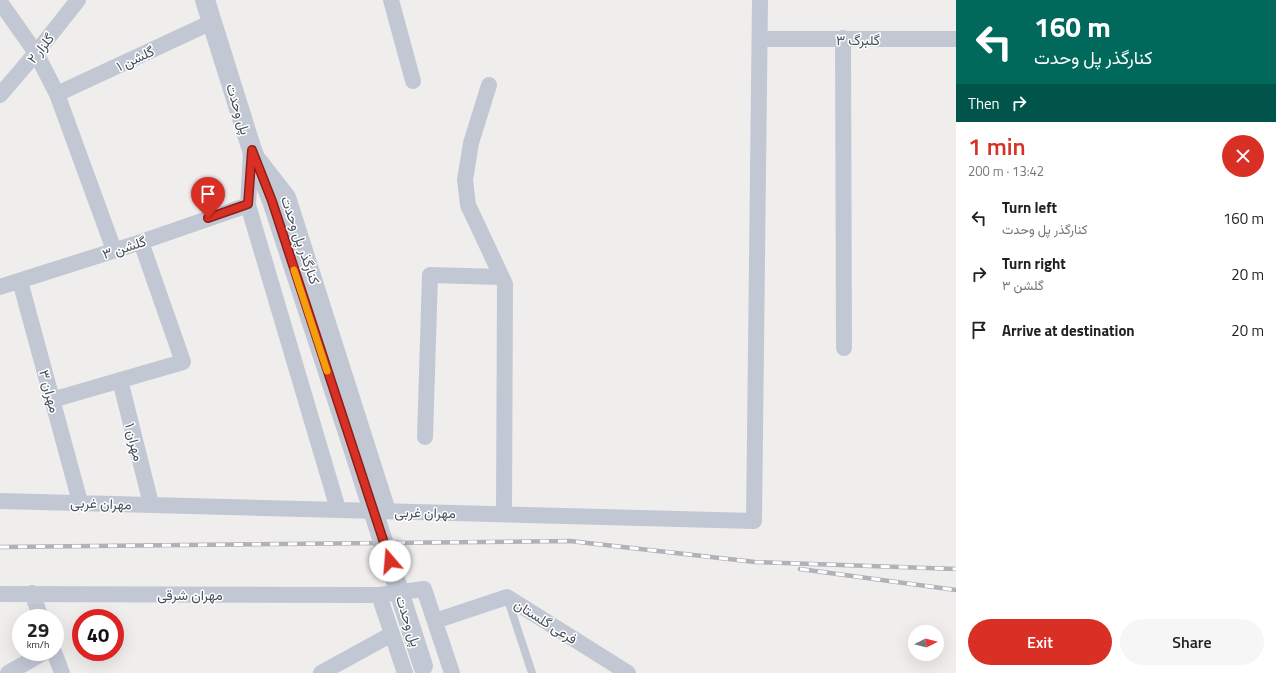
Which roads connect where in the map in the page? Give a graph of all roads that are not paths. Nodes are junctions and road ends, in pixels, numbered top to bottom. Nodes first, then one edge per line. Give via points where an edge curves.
1 (78, 0) edge
2 (205, 0) edge
3 (391, 0) edge
4 (760, 0) edge
5 (0, 2) edge
6 (212, 22) junction
7 (843, 38) junction
8 (760, 39) junction
9 (956, 39) edge
10 (36, 53) junction
11 (413, 81) dead end
12 (489, 86) dead end
13 (58, 94) junction
14 (0, 95) edge
15 (252, 150) junction
16 (248, 204) junction
17 (141, 242) junction
18 (114, 250) junction
19 (501, 277) junction
20 (20, 281) junction
21 (0, 287) edge
22 (844, 348) dead end
23 (120, 380) junction
24 (52, 400) junction
25 (425, 437) dead end
26 (0, 501) edge
27 (80, 502) junction
28 (151, 504) junction
29 (338, 510) junction
30 (388, 511) junction
31 (504, 514) junction
32 (32, 593) junction
33 (0, 594) edge
34 (379, 595) junction
35 (507, 597) junction
36 (38, 609) edge
37 (435, 621) junction
38 (392, 634) junction
39 (29, 661) edge
40 (57, 661) edge
41 (425, 669) edge
42 (8, 673) edge
43 (62, 673) edge
44 (321, 673) edge
45 (405, 673) edge
46 (452, 673) edge
47 (532, 673) edge
48 (628, 673) edge

1 - 10 street, گلزار ۲
2 - 6 street, پل وحدت
3 - 11 street
4 - 8 street
5 - 10 street
6 - 13 street, گلشن ۱
6 - 15 street, پل وحدت
7 - 8 street, گلبرگ ۳
7 - 9 street, گلبرگ ۳
7 - 22 street
8 - 31 street, مهران غربی via 754,521
10 - 13 street
10 - 14 street, گلزار ۲
12 - 19 street via 471,143 465,180 468,205
13 - 18 street
15 - 16 street
15 - 30 street, کنارگذر پل وحدت via 288,197
15 - 41 street, پل وحدت, bridge via 272,201
16 - 17 street, گلشن ۳
16 - 29 street
17 - 18 street, گلشن ۳
17 - 23 street via 183,362
18 - 20 street, گلشن ۳
19 - 25 street via 430,275
19 - 31 street via 505,284
20 - 21 street, گلشن ۳
20 - 24 street, مهران ۳
23 - 24 street
23 - 28 street, مهران ۱
24 - 27 street, مهران ۳
26 - 27 street, مهران غربی
27 - 28 street, مهران غربی
28 - 29 street, مهران غربی
29 - 30 street, مهران غربی
30 - 31 street, مهران غربی
32 - 33 street, مهران شرقی
32 - 34 street, مهران شرقی
32 - 36 street
34 - 37 street, مهران شرقی via 424,589
34 - 38 street
35 - 37 street, فرعی گلستان
35 - 47 lane
35 - 48 street, فرعی گلستان
37 - 46 street
38 - 44 street
38 - 45 street
39 - 42 street
40 - 43 street

